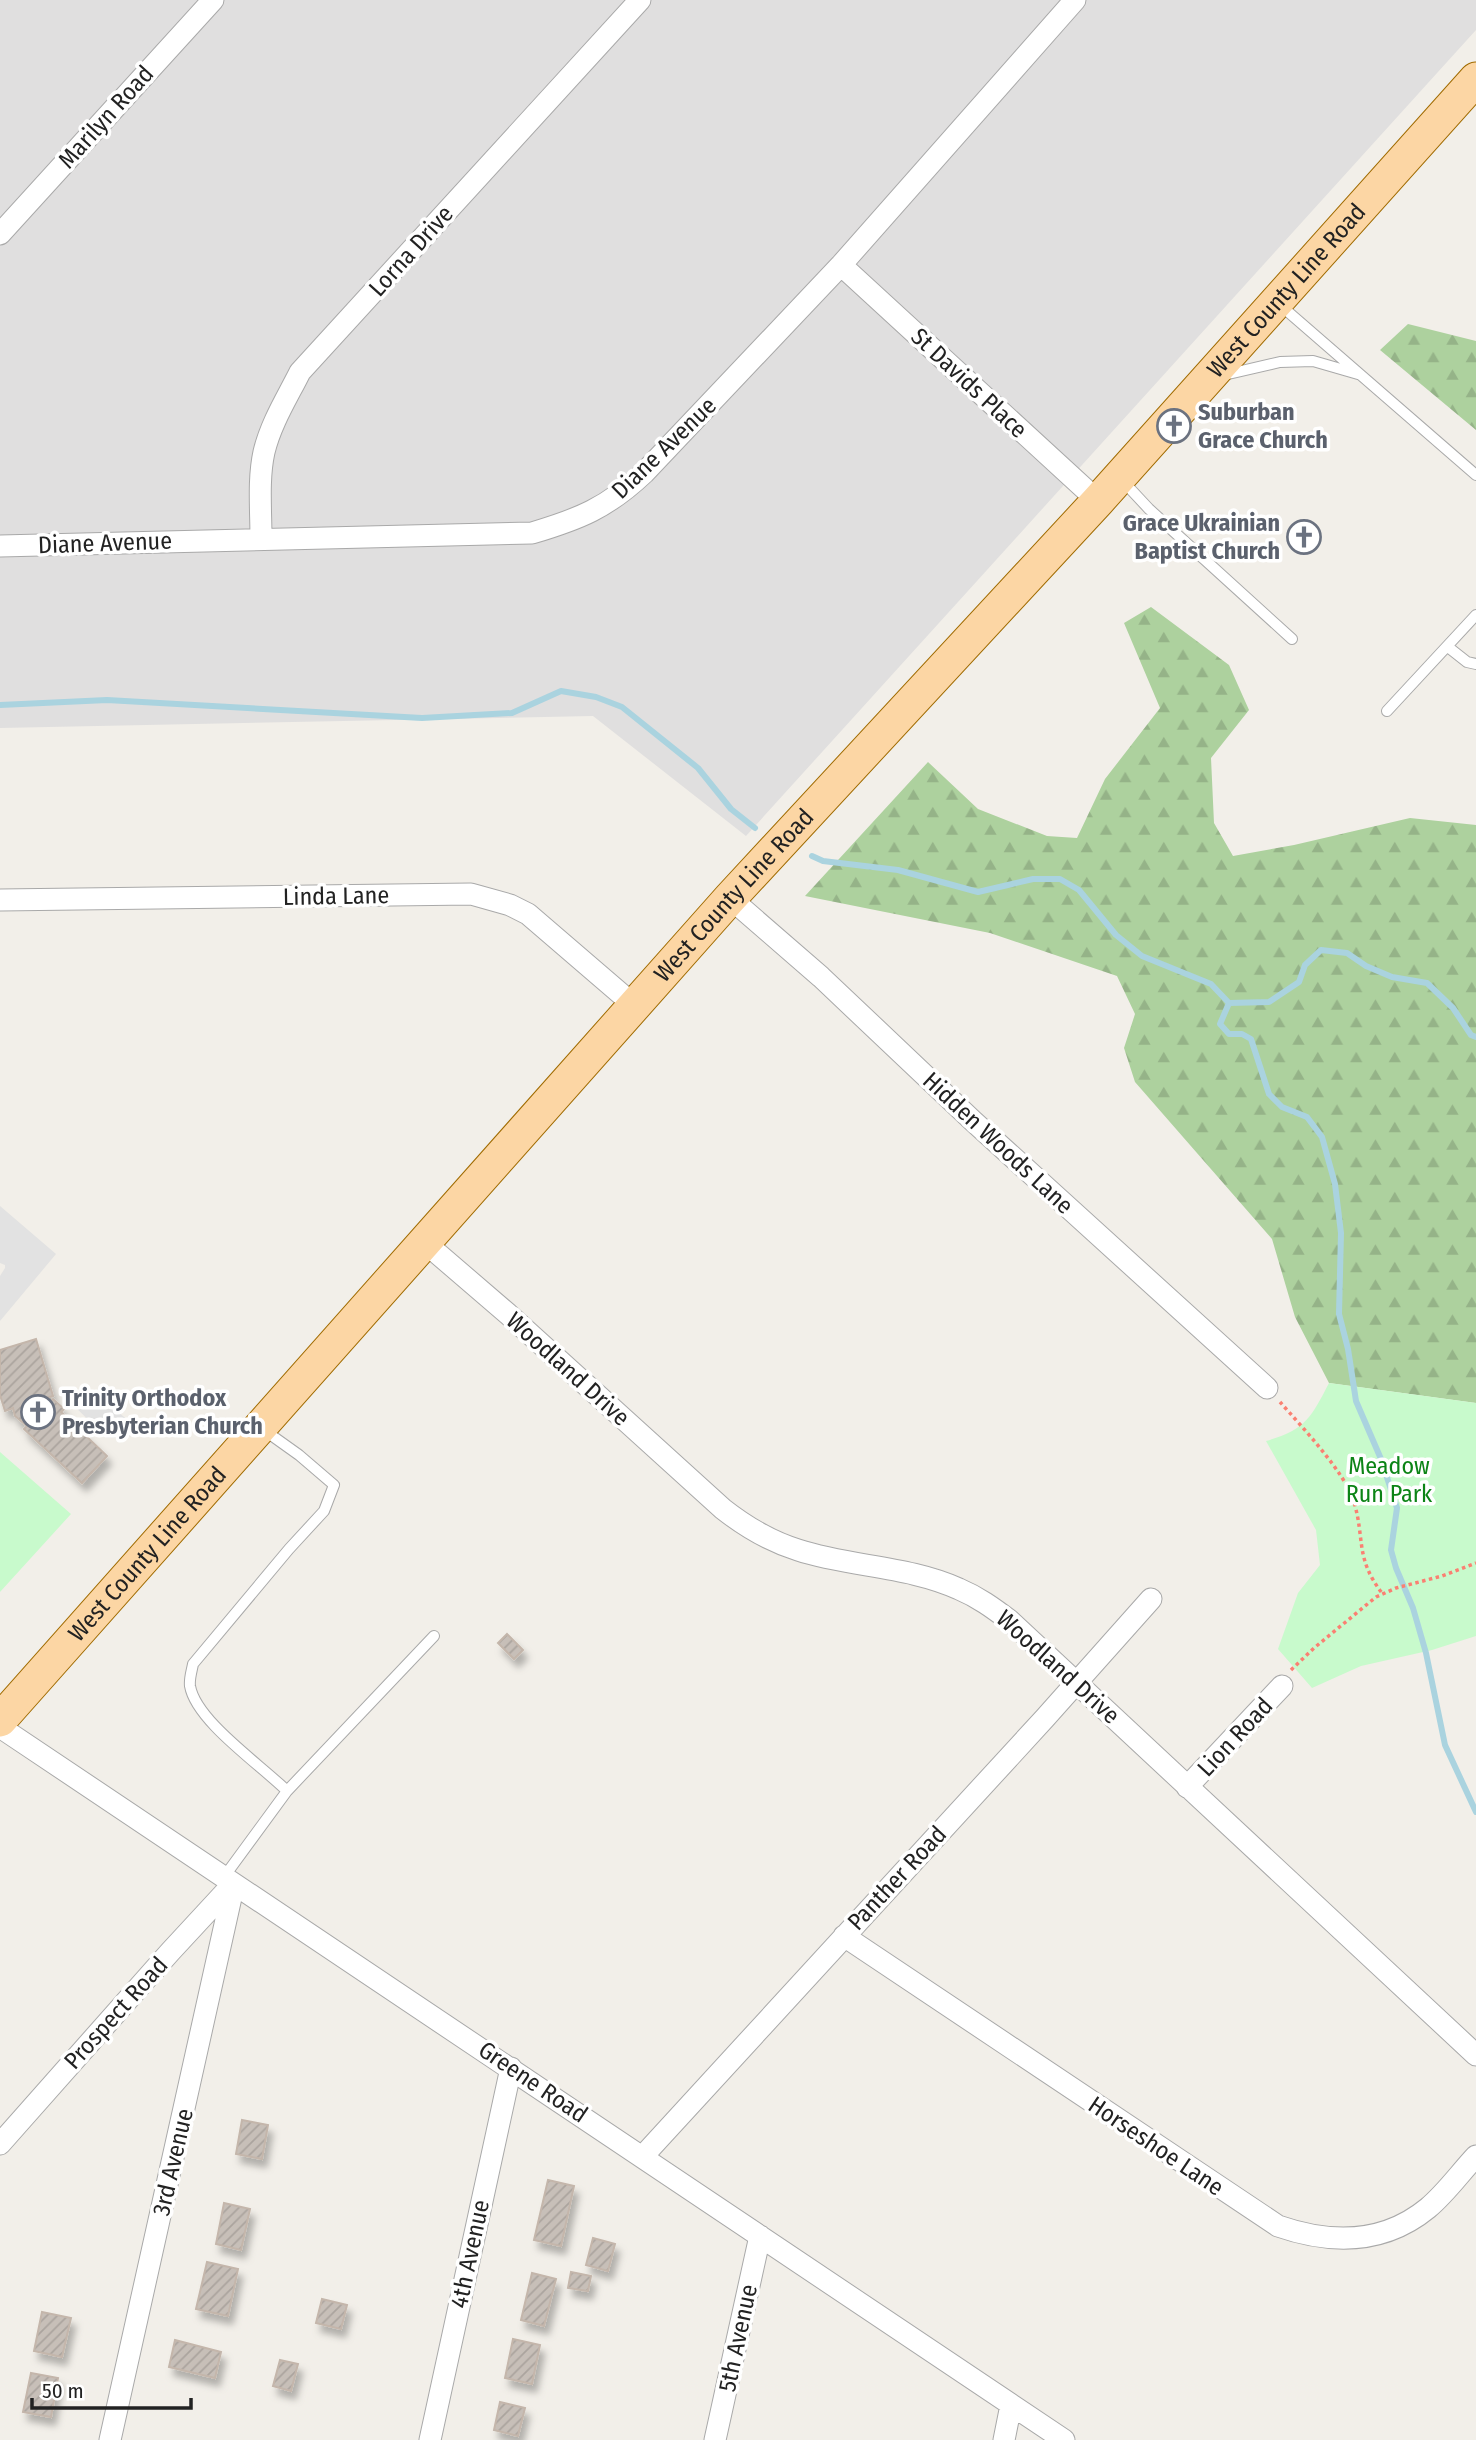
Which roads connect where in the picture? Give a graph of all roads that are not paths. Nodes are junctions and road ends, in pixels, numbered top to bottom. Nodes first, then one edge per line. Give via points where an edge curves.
1 (213, 0) edge
2 (640, 0) edge
3 (1075, 0) edge
4 (1476, 79) edge
5 (0, 234) edge
6 (841, 265) junction
7 (1277, 302) junction
8 (1361, 374) junction
9 (1208, 379) junction
10 (1476, 475) edge
11 (1108, 490) junction
12 (261, 539) junction
13 (0, 546) edge
14 (1476, 615) edge
15 (1292, 639) dead end
16 (1447, 648) junction
17 (1476, 664) edge
18 (1387, 711) dead end
19 (730, 898) junction
20 (0, 900) edge
21 (635, 1006) junction
22 (424, 1241) junction
23 (1267, 1388) road end
24 (259, 1426) junction
25 (1151, 1599) dead end
26 (434, 1636) dead end
27 (1076, 1683) junction
28 (1282, 1686) road end
29 (0, 1720) edge
30 (0, 1727) edge
31 (1187, 1787) junction
32 (287, 1791) junction
33 (229, 1880) junction
34 (844, 1936) junction
35 (1476, 2055) edge
36 (511, 2068) junction
37 (0, 2144) edge
38 (643, 2156) junction
39 (1476, 2156) edge
40 (760, 2236) junction
41 (1012, 2405) junction
42 (110, 2440) edge
43 (430, 2440) edge
44 (715, 2440) edge
45 (1004, 2440) edge
46 (1064, 2440) edge

1 - 5 street, Marilyn Road
2 - 12 street, Lorna Drive via 300,372 264,451
3 - 6 street, Diane Avenue
4 - 7 main road, West County Line Road
6 - 11 street, St Davids Place
6 - 12 street, Diane Avenue via 644,473 597,510 532,533
7 - 8 lane
7 - 9 main road, West County Line Road
8 - 9 lane via 1313,361 1280,362
8 - 10 lane
9 - 11 main road, West County Line Road
11 - 15 lane via 1149,509
11 - 19 main road, West County Line Road
12 - 13 street, Diane Avenue
14 - 16 lane
16 - 17 lane
16 - 18 lane
19 - 21 main road, West County Line Road
19 - 23 street, Hidden Woods Lane
20 - 21 street, Linda Lane via 471,894 527,914
21 - 22 main road, West County Line Road
22 - 24 main road, West County Line Road
22 - 27 street, Woodland Drive via 746,1527 800,1551 931,1578 959,1589 1010,1620
24 - 29 main road, West County Line Road
24 - 32 lane via 334,1485 324,1511 193,1664 190,1686 220,1733
25 - 27 street, Panther Road
26 - 32 lane
27 - 31 street, Woodland Drive
27 - 34 street, Panther Road
28 - 31 street, Lion Road
30 - 33 street, Greene Road
31 - 35 street, Woodland Drive
32 - 33 lane
33 - 36 street, Greene Road
33 - 37 street, Prospect Road
33 - 42 street, 3rd Avenue
34 - 38 street, Panther Road
34 - 39 street, Horseshoe Lane via 1278,2226 1306,2236 1346,2239 1376,2235 1404,2224 1429,2208
36 - 38 street, Greene Road
36 - 43 street, 4th Avenue
38 - 40 street, Greene Road
40 - 41 street, Greene Road
40 - 44 street, 5th Avenue
41 - 45 street
41 - 46 street, Greene Road

